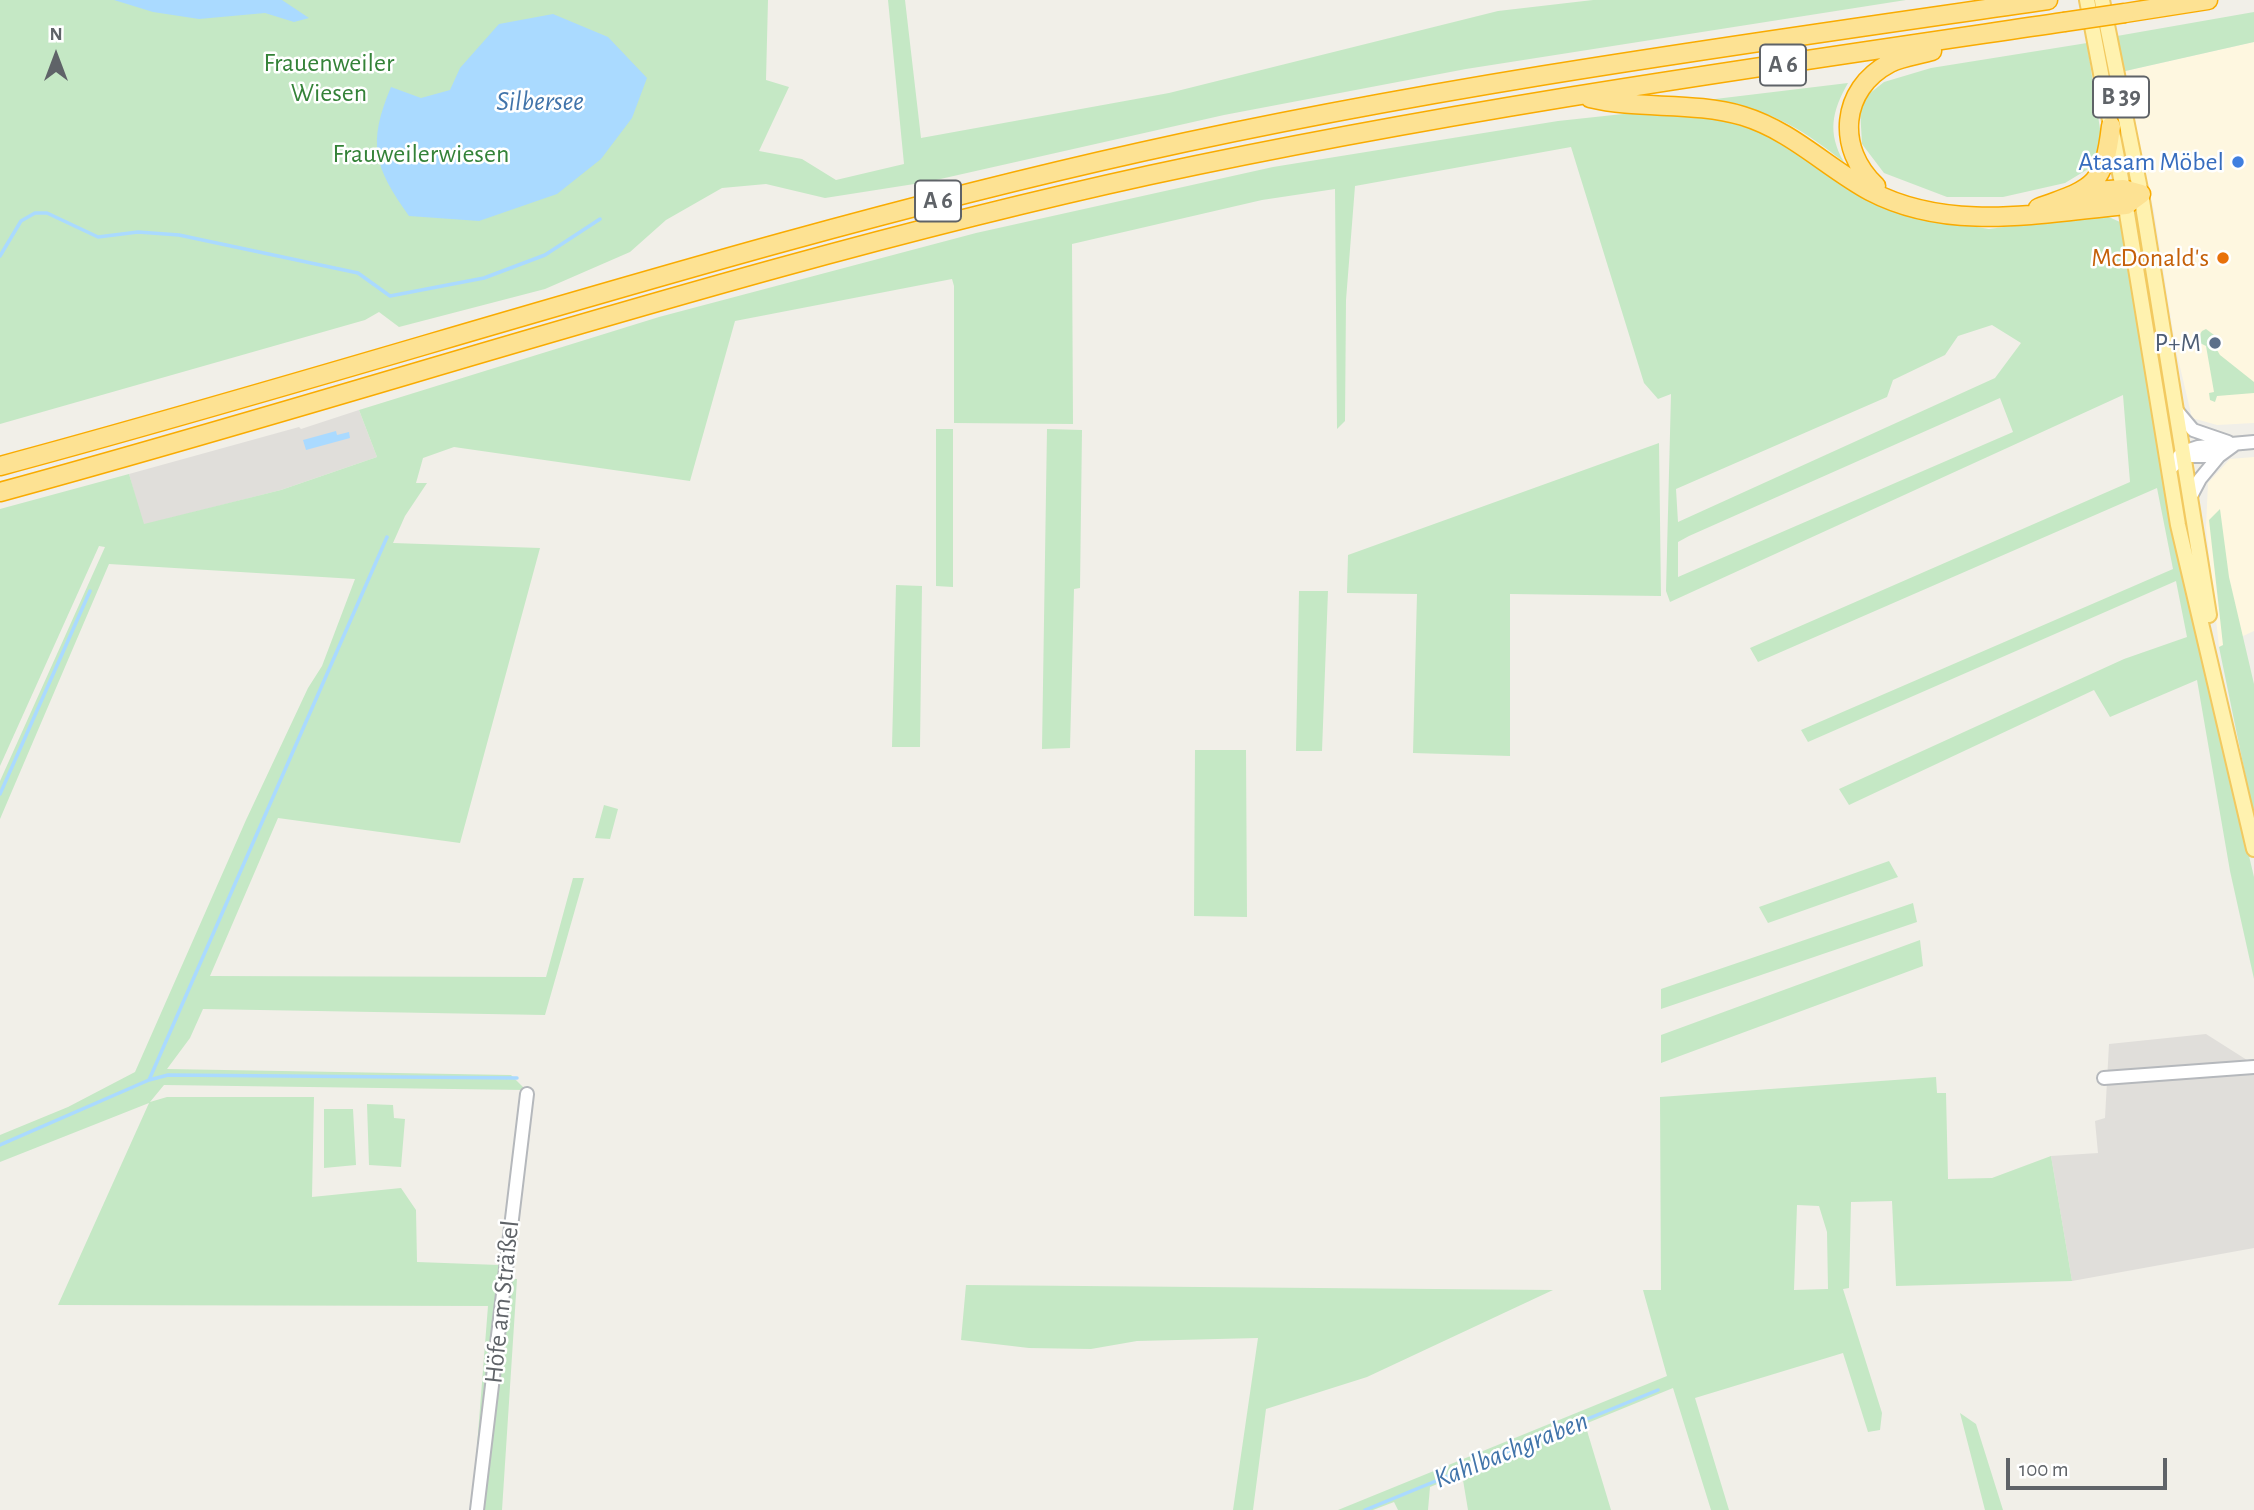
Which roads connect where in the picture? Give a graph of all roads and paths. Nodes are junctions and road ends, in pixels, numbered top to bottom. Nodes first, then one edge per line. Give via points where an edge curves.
1 (2048, 0) edge
2 (2087, 0) edge
3 (2102, 0) edge
4 (2208, 0) edge
5 (1986, 34) junction
6 (1580, 96) junction
7 (2111, 126) junction
8 (2081, 192) junction
9 (2130, 196) junction
10 (1889, 197) junction
11 (2015, 216) junction
12 (2175, 408) junction
13 (2254, 442) edge
14 (2234, 445) junction
15 (2166, 453) junction
16 (2219, 456) junction
17 (2183, 457) junction
18 (0, 466) edge
19 (2169, 471) junction
20 (0, 492) edge
21 (2190, 498) junction
22 (2222, 706) junction
23 (2254, 849) edge
24 (2254, 1068) edge
25 (2104, 1078) dead end
26 (527, 1094) dead end
27 (477, 1510) edge

1 - 18 highway, A 6 via 1584,69 1142,152 887,214 624,286
2 - 7 main road, B 39
3 - 9 main road, B 39
4 - 5 highway, A 6, bridge
5 - 6 highway, A 6
5 - 10 highway via 1893,61 1877,71 1851,103 1848,139 1852,153 1863,174
6 - 10 highway via 1618,105 1692,106 1750,118 1782,131 1871,191
6 - 20 highway, A 6 via 1161,173 962,222 631,310
7 - 8 highway via 2101,173
7 - 9 main road, B 39
8 - 9 highway
8 - 11 highway
9 - 11 highway
9 - 12 main road, B 39
9 - 15 main road, B 39
10 - 11 highway via 1958,216
12 - 14 street via 2193,430
12 - 17 main road, B 39
13 - 14 street
14 - 16 street
14 - 17 street via 2198,447
15 - 17 street
15 - 19 main road, B 39
16 - 17 street
16 - 21 street
17 - 19 street
17 - 21 main road, B 39
19 - 22 main road, B 39
21 - 22 main road, B 39
22 - 23 main road, B 39
24 - 25 street
26 - 27 street, Höfe am Sträßel

